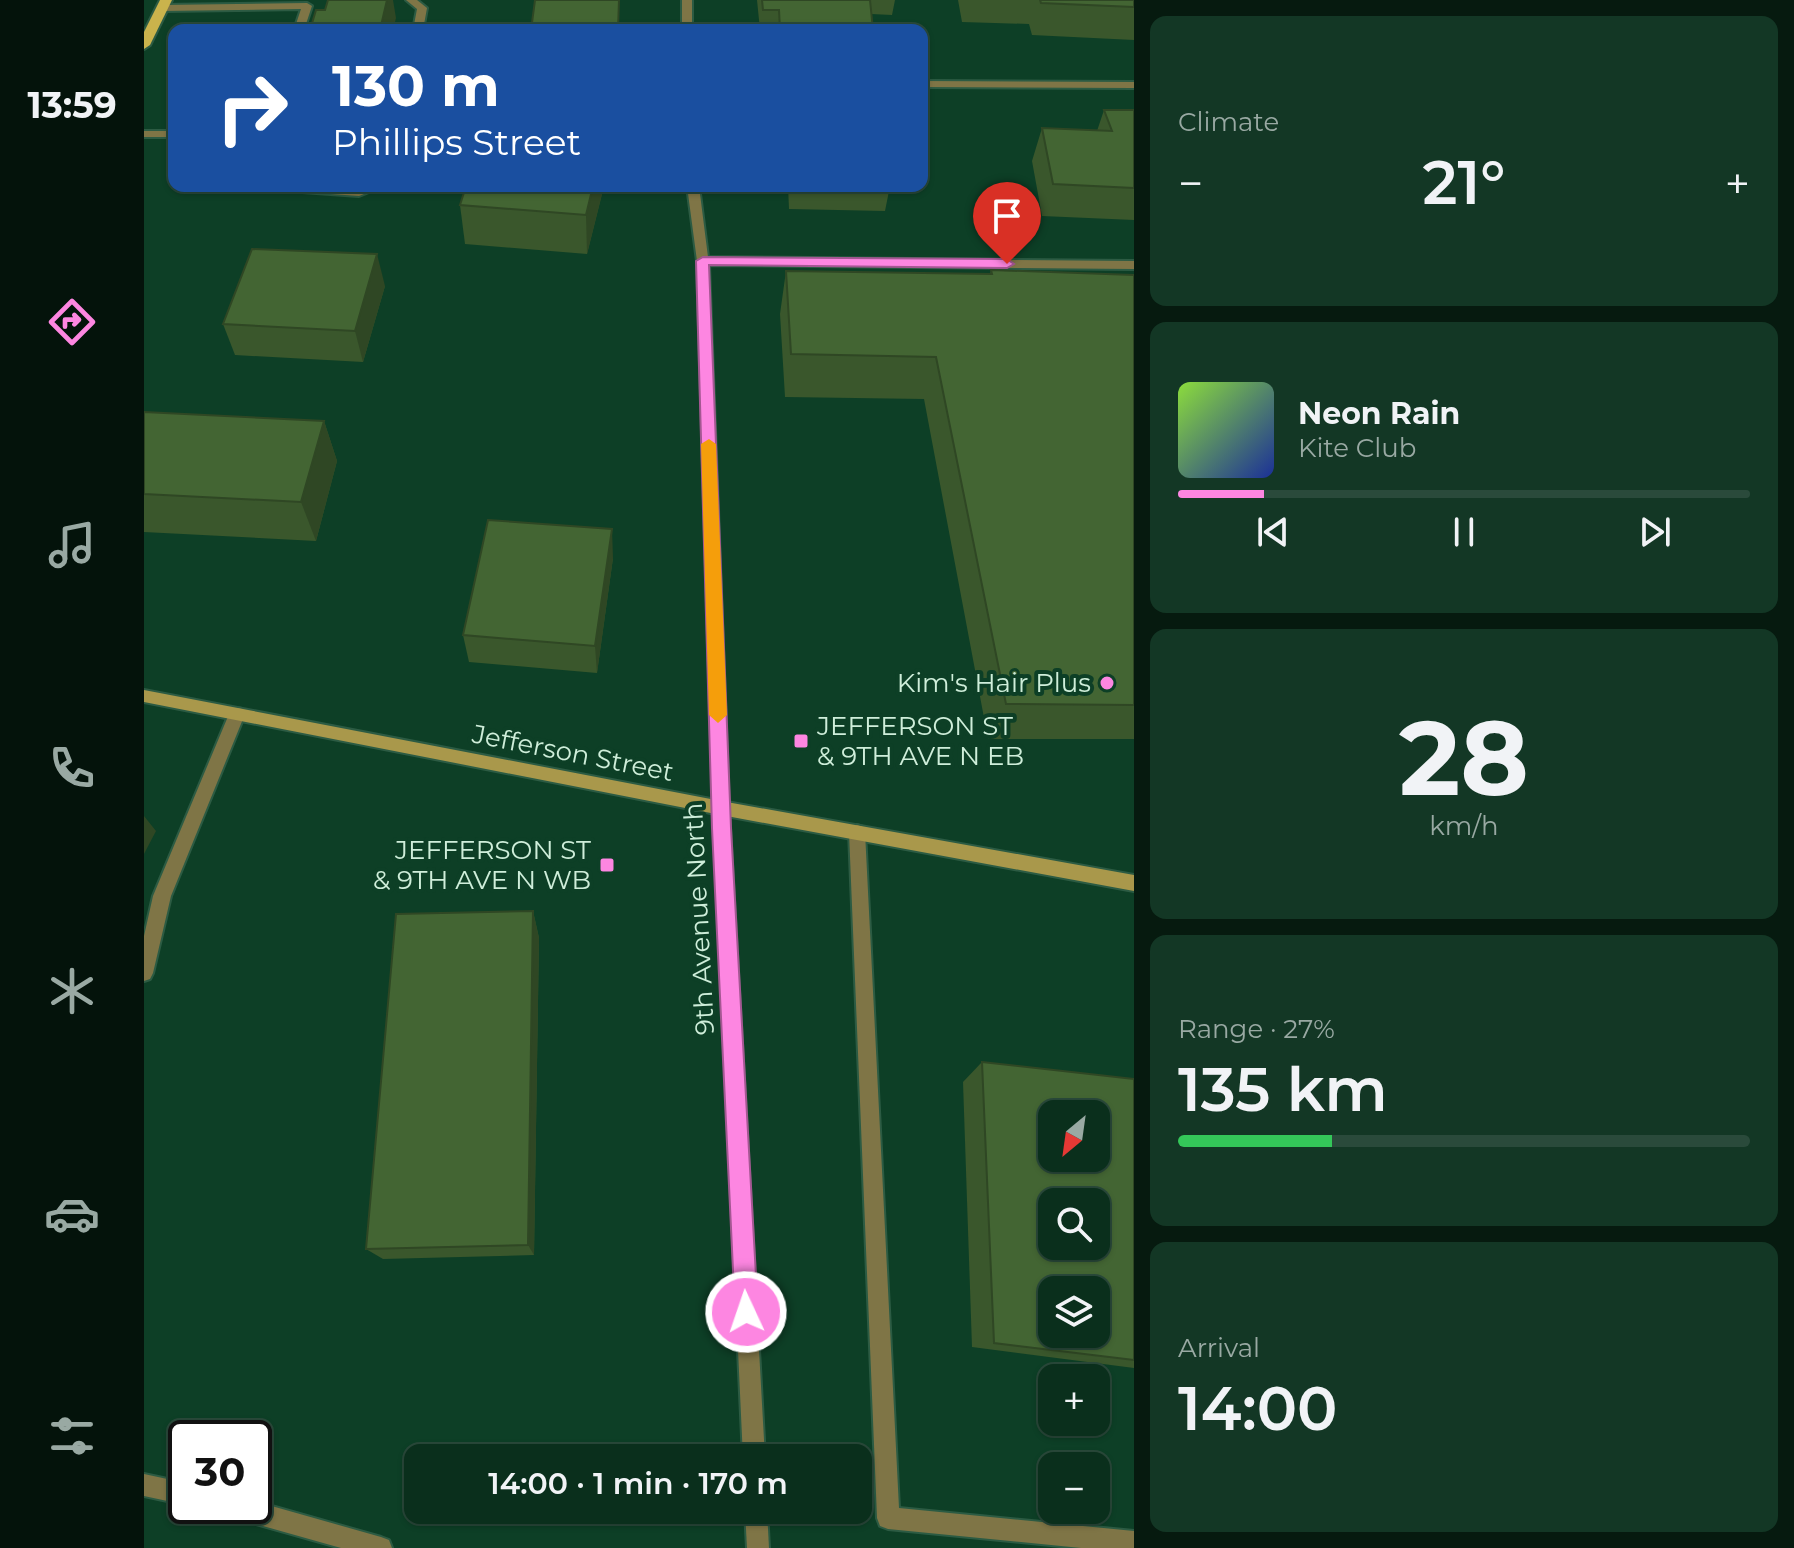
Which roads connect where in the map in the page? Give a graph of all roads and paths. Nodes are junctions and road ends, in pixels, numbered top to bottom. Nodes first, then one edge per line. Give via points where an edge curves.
1 (411, 0) edge
2 (687, 0) edge
3 (164, 4) edge
4 (302, 24) edge
5 (419, 24) edge
6 (687, 24) edge
7 (144, 45) edge
8 (928, 84) edge
9 (1134, 85) edge
10 (144, 134) edge
11 (168, 134) edge
12 (694, 192) edge
13 (703, 261) junction
14 (1133, 268) edge
15 (144, 696) edge
16 (237, 714) junction
17 (721, 808) junction
18 (857, 832) junction
19 (1134, 883) edge
20 (144, 973) edge
21 (753, 1444) edge
22 (144, 1485) edge
23 (168, 1490) edge
24 (272, 1517) edge
25 (757, 1524) edge
26 (1134, 1542) edge
27 (381, 1548) edge
28 (758, 1548) edge

1 - 5 street via 422,8
2 - 6 street
3 - 4 street via 311,5
3 - 7 main road
8 - 9 street
10 - 11 street
12 - 13 street, 9th Avenue North
13 - 14 street
13 - 17 street, 9th Avenue North
15 - 16 main road, Jefferson Street
16 - 17 main road, Jefferson Street
16 - 20 street via 162,896
17 - 18 main road, Jefferson Street
17 - 21 street, 9th Avenue North
18 - 19 main road, Jefferson Street
18 - 26 street via 888,1518
22 - 23 street
24 - 27 street
25 - 28 street

